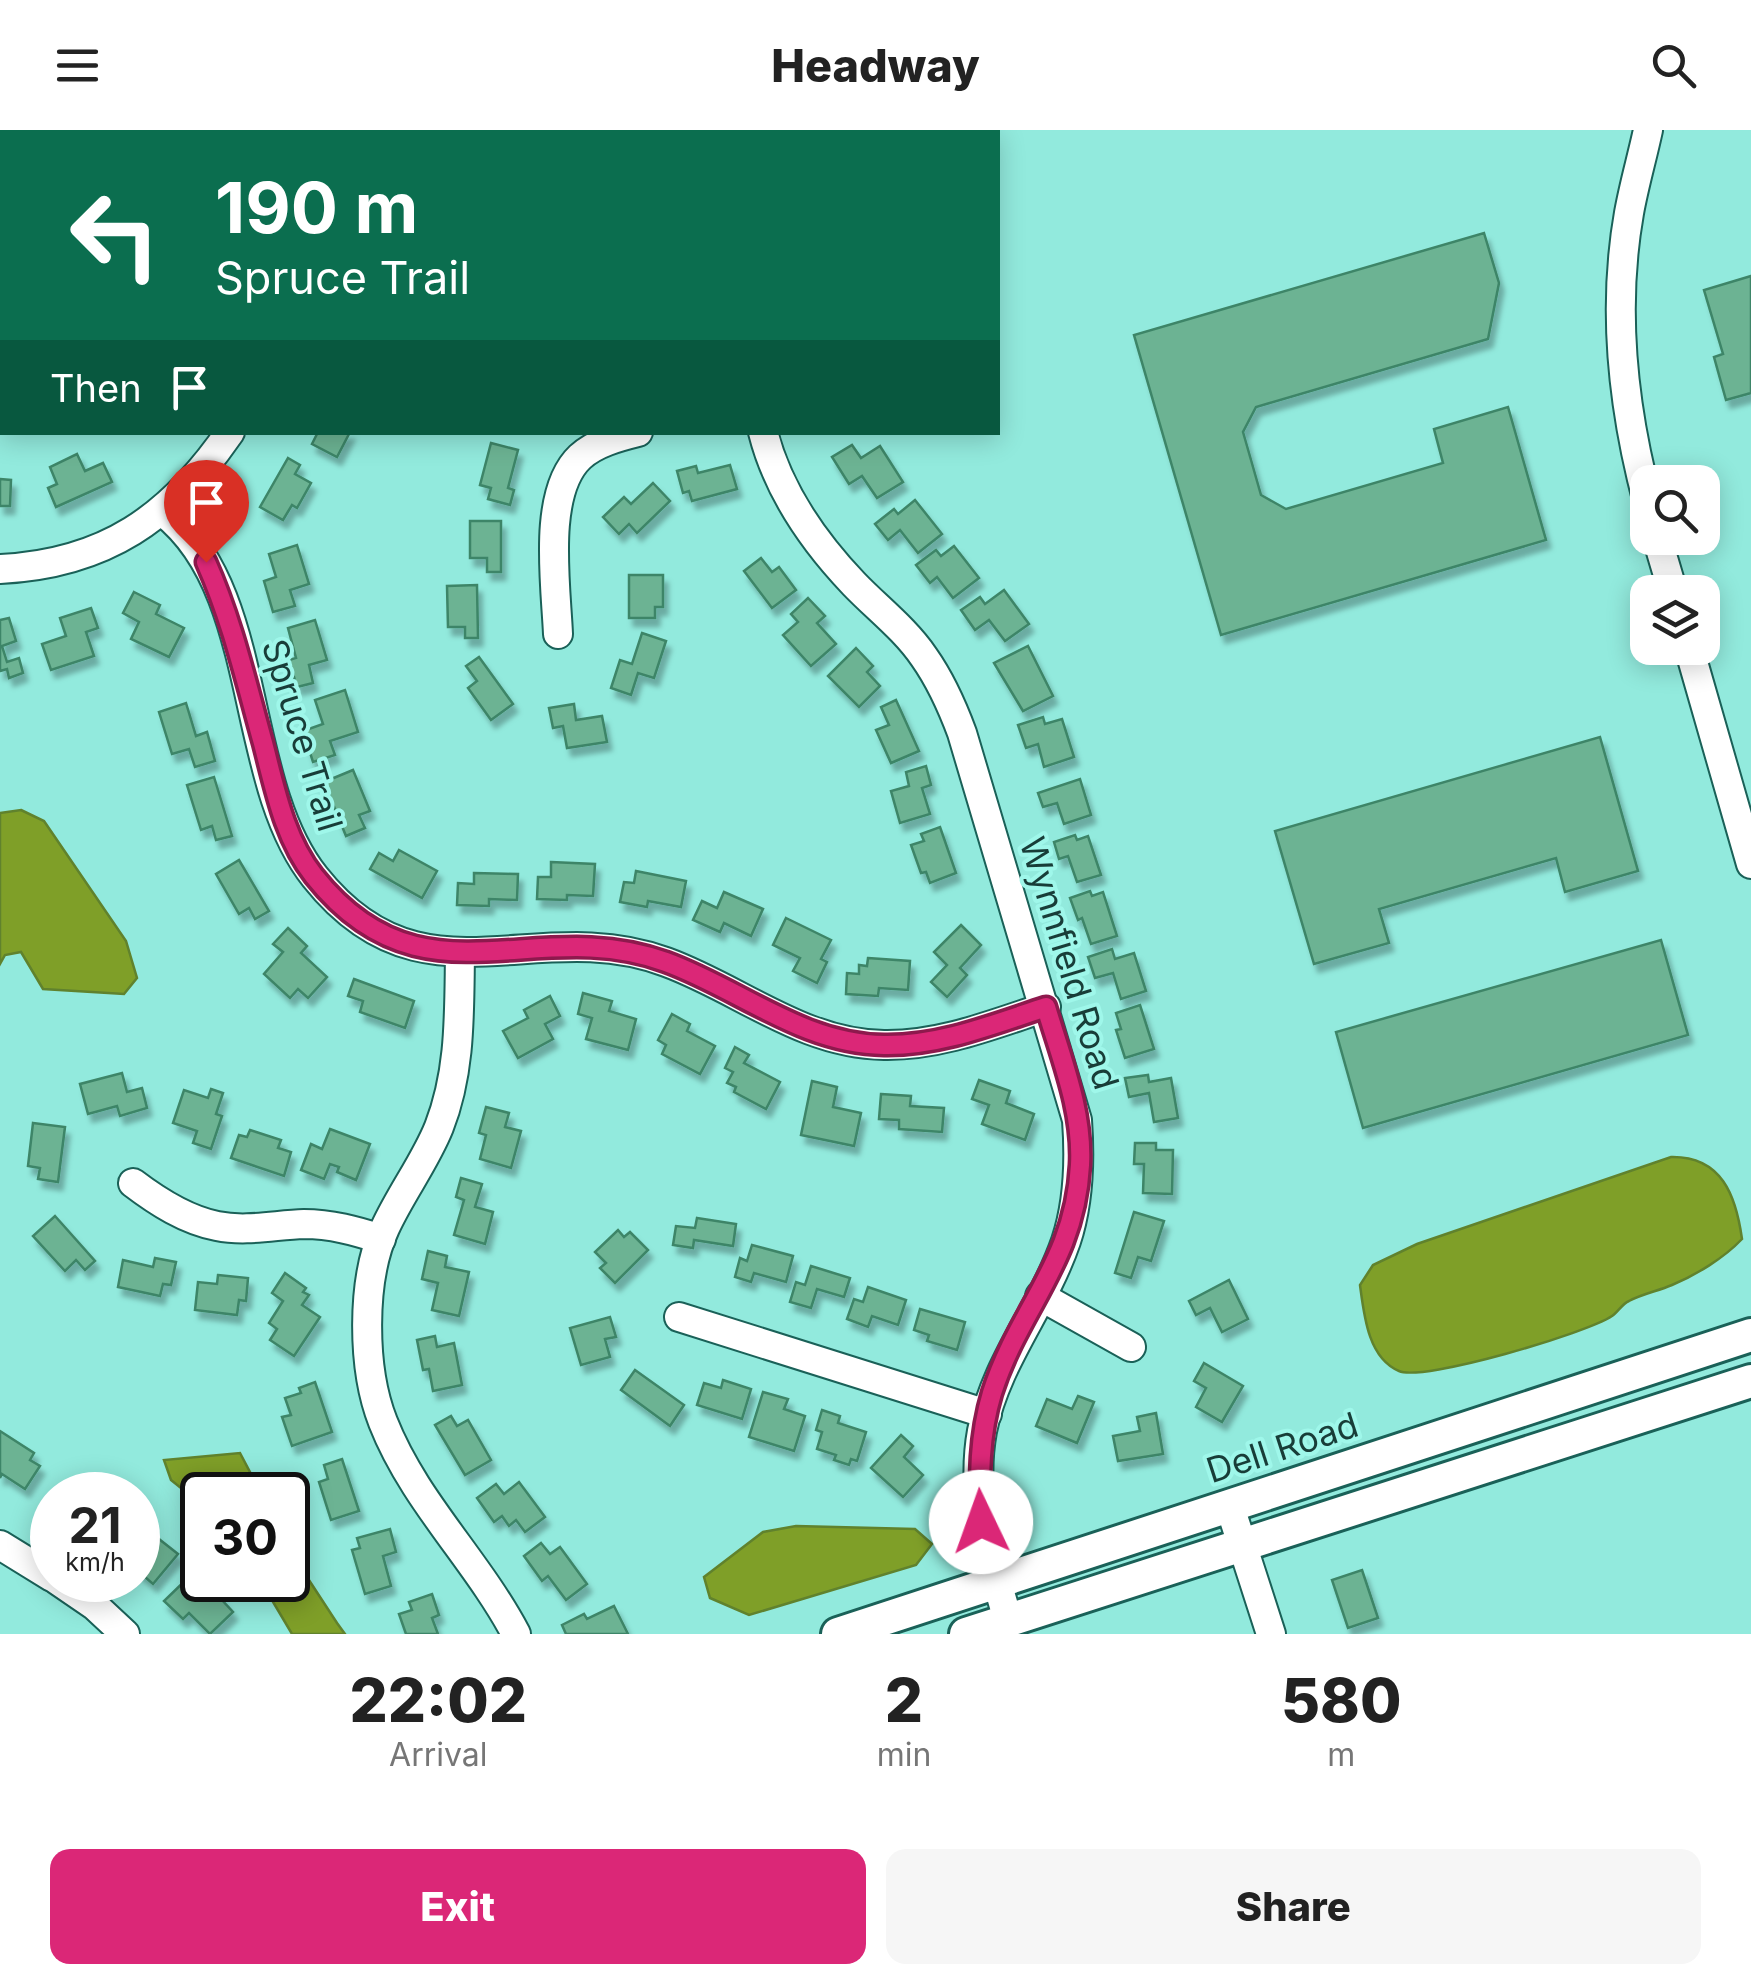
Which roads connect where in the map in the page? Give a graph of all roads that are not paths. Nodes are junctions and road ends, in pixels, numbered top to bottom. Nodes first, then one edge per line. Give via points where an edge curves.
1 (1648, 130) edge
2 (228, 435) edge
3 (628, 435) edge
4 (764, 435) edge
5 (1639, 465) edge
6 (162, 512) junction
7 (0, 569) edge
8 (558, 634) dead end
9 (1694, 665) edge
10 (1751, 864) edge
11 (460, 954) junction
12 (1046, 1007) junction
13 (134, 1183) dead end
14 (381, 1239) junction
15 (1040, 1296) junction
16 (679, 1317) dead end
17 (1751, 1335) edge
18 (1131, 1347) dead end
19 (1751, 1381) edge
20 (987, 1414) junction
21 (1230, 1507) junction
22 (1242, 1544) junction
23 (0, 1545) edge
24 (30, 1563) edge
25 (997, 1582) junction
26 (89, 1602) edge
27 (1008, 1620) junction
28 (125, 1634) edge
29 (516, 1634) edge
30 (838, 1634) edge
31 (966, 1634) edge
32 (1271, 1634) edge

1 - 5 street via 1628,214 1622,286 1622,358
2 - 6 street
3 - 8 street via 580,457 556,503
4 - 12 street, Wynnfield Road via 790,500 819,546 922,654 946,692
6 - 7 street via 88,554
6 - 11 street, Spruce Trail via 191,539 226,606 280,810 314,876 367,927 400,943
9 - 10 street
11 - 12 street, Spruce Trail via 551,946 630,951 668,962 809,1030 885,1045 960,1035
11 - 14 street via 458,1052 450,1089
12 - 15 street, Wynnfield Road via 1078,1120 1080,1162 1066,1242
13 - 14 street via 186,1216 216,1226 334,1226
14 - 29 street via 368,1326 380,1416 406,1472
15 - 18 street
15 - 20 street, Wynnfield Road via 1011,1348
16 - 20 street
17 - 21 main road, Dell Road
19 - 22 main road
20 - 25 street, Wynnfield Road via 978,1478
21 - 22 street
21 - 25 main road, Dell Road
22 - 27 main road
22 - 32 street
23 - 24 street
25 - 27 street, Wynnfield Road
25 - 30 main road, Dell Road
26 - 28 street
27 - 31 main road

